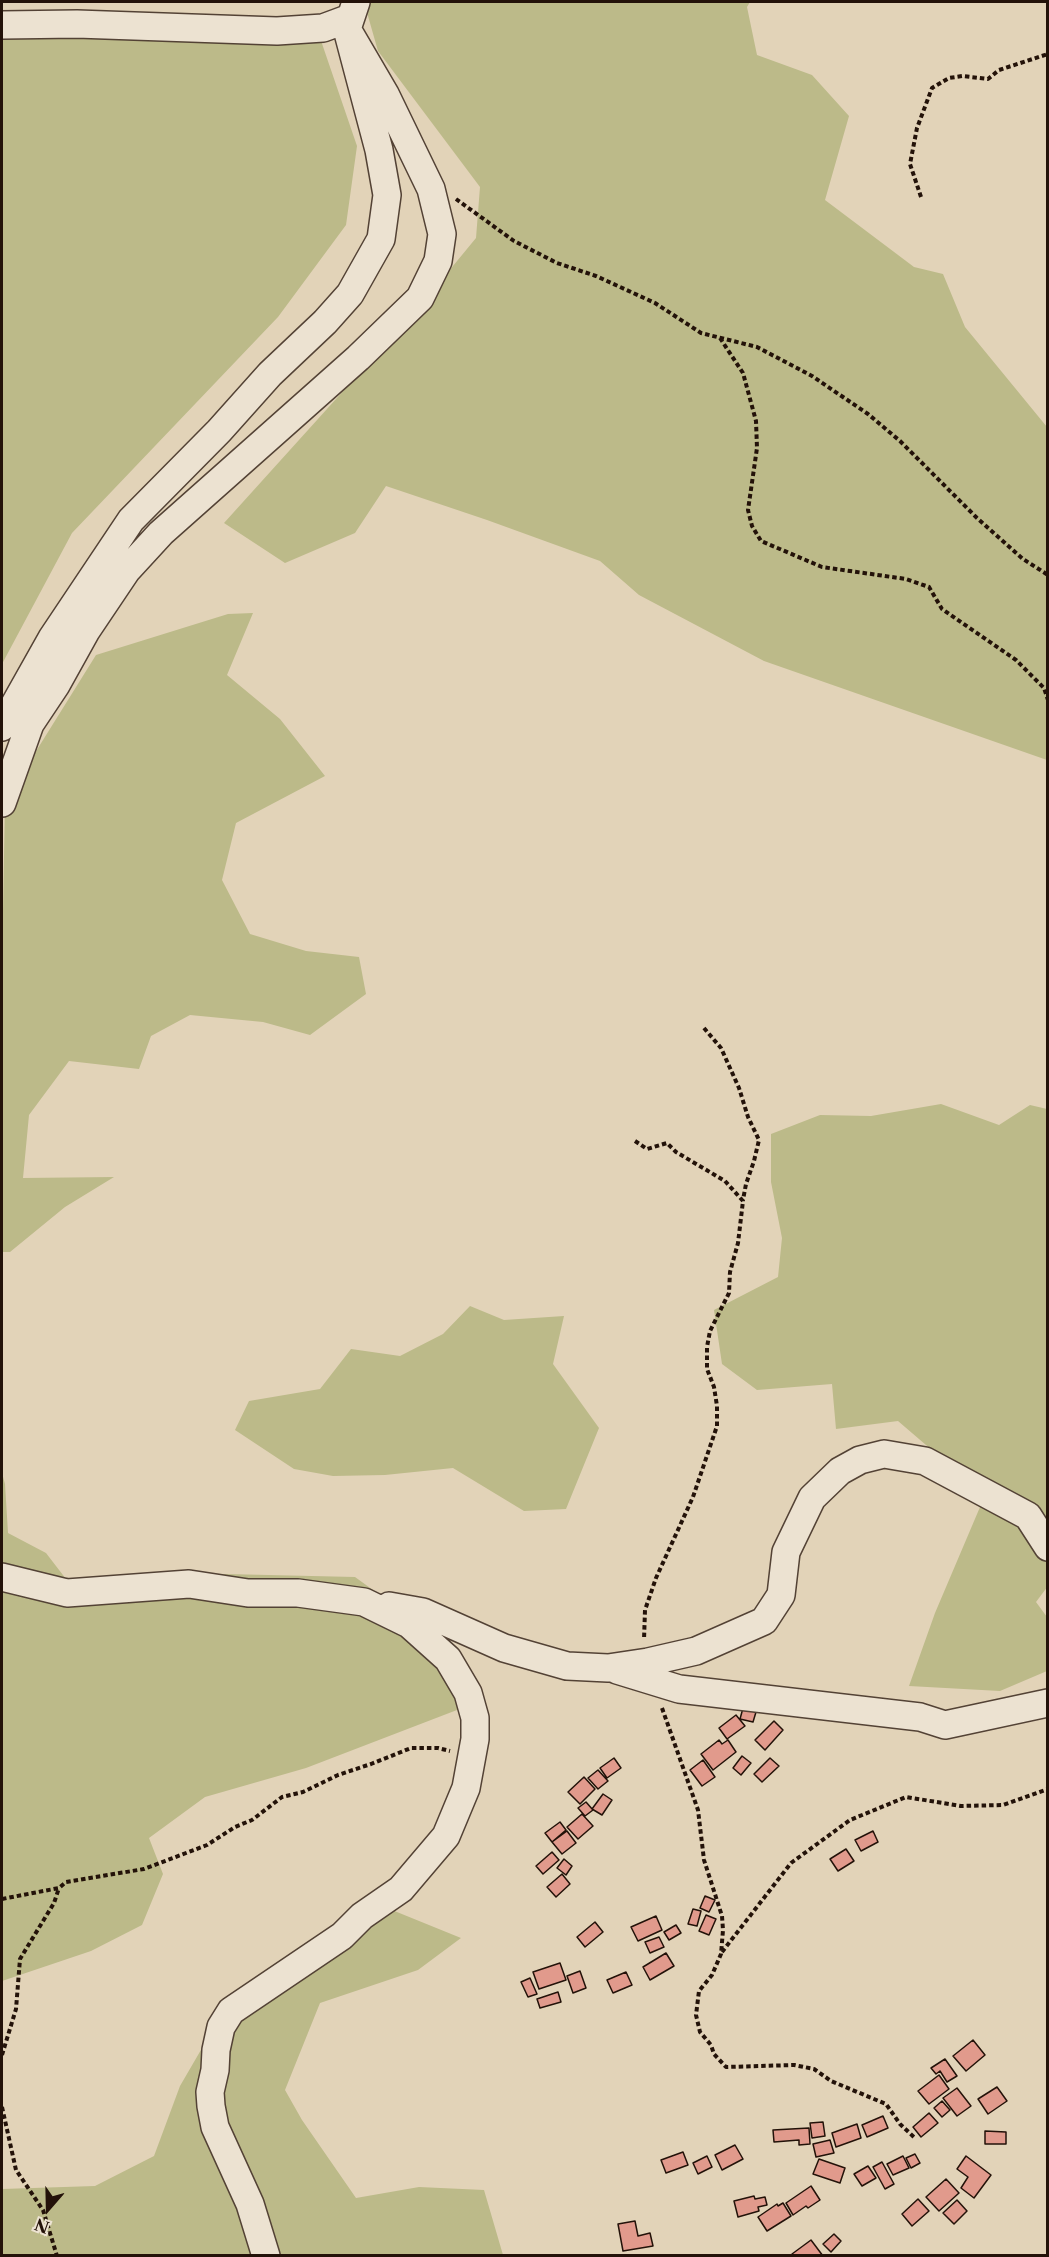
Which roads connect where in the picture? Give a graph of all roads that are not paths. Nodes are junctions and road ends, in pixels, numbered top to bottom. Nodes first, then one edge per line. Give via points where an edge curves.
1 (351, 16) edge
2 (2, 25) edge
3 (2, 727) edge
4 (2, 803) edge
5 (1047, 1547) edge
6 (2, 1577) edge
7 (364, 1602) junction
8 (608, 1668) junction
9 (1047, 1703) edge
10 (266, 2256) edge

1 - 2 street via 323,28 277,31
1 - 3 street via 387,195 381,239 344,301 131,520 52,638
1 - 4 street via 431,189 442,234 438,261 420,298 161,533 127,570 30,724
5 - 8 street via 1028,1516 925,1461 884,1454 861,1460 840,1471 812,1498 786,1552 781,1595 764,1621 696,1651
6 - 7 street via 67,1593 189,1584
7 - 8 street via 423,1612 504,1648 541,1659 567,1666
7 - 10 street via 409,1624 448,1659 468,1693 475,1718 473,1749 466,1788 446,1836 401,1889 362,1916 342,1936 231,2011 221,2027 210,2092 215,2127 250,2204
8 - 9 street via 679,1689 920,1717 945,1725

